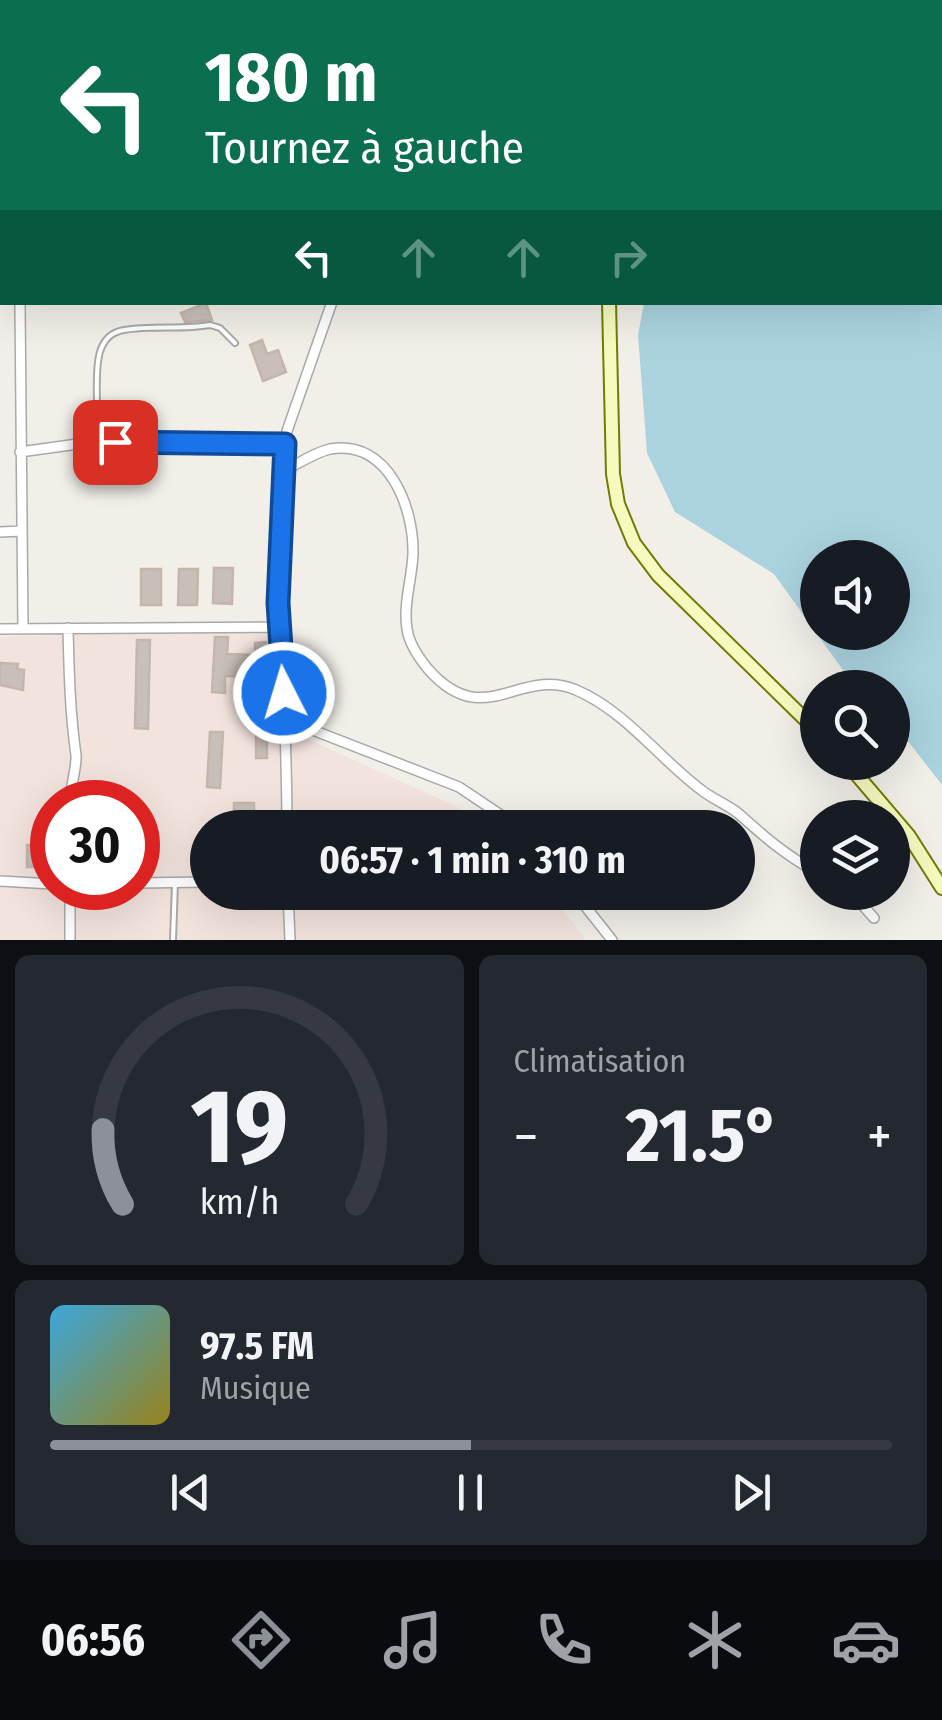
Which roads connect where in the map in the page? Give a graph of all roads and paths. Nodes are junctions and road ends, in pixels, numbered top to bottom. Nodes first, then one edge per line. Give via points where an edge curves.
1 (20, 305) dead end
2 (331, 305) edge
3 (609, 305) edge
4 (235, 343) dead end
5 (92, 442) junction
6 (285, 444) junction
7 (20, 452) junction
8 (282, 472) junction
9 (22, 531) junction
10 (0, 532) edge
11 (279, 626) junction
12 (0, 628) edge
13 (23, 628) junction
14 (68, 628) junction
15 (800, 714) edge
16 (287, 720) junction
17 (70, 780) edge
18 (861, 780) edge
19 (288, 810) edge
20 (493, 810) edge
21 (800, 861) edge
22 (0, 882) edge
23 (160, 882) edge
24 (175, 882) junction
25 (190, 882) edge
26 (30, 883) edge
27 (942, 888) edge
28 (70, 910) edge
29 (289, 910) edge
30 (588, 910) edge
31 (867, 910) edge
32 (874, 918) dead end
33 (70, 940) edge
34 (173, 940) edge
35 (290, 940) edge
36 (612, 940) edge

1 - 7 street
2 - 6 street
3 - 15 main road via 612,474 634,542 658,575
4 - 5 lane via 210,325 124,330 108,337 100,350 99,421
5 - 6 street
5 - 7 street
6 - 8 street
7 - 9 street
8 - 11 street
8 - 21 street via 334,448 370,456 385,468 412,533 407,634 429,670 453,691 478,700 557,684 578,690 764,840
9 - 10 street
9 - 13 street
11 - 14 street
11 - 16 street
12 - 13 street
13 - 14 street
14 - 17 street via 76,761
16 - 19 street
16 - 20 street via 459,787
18 - 27 main road
22 - 26 street
23 - 24 street
24 - 25 street
24 - 34 lane
28 - 33 street
29 - 35 street
30 - 36 street
31 - 32 street

